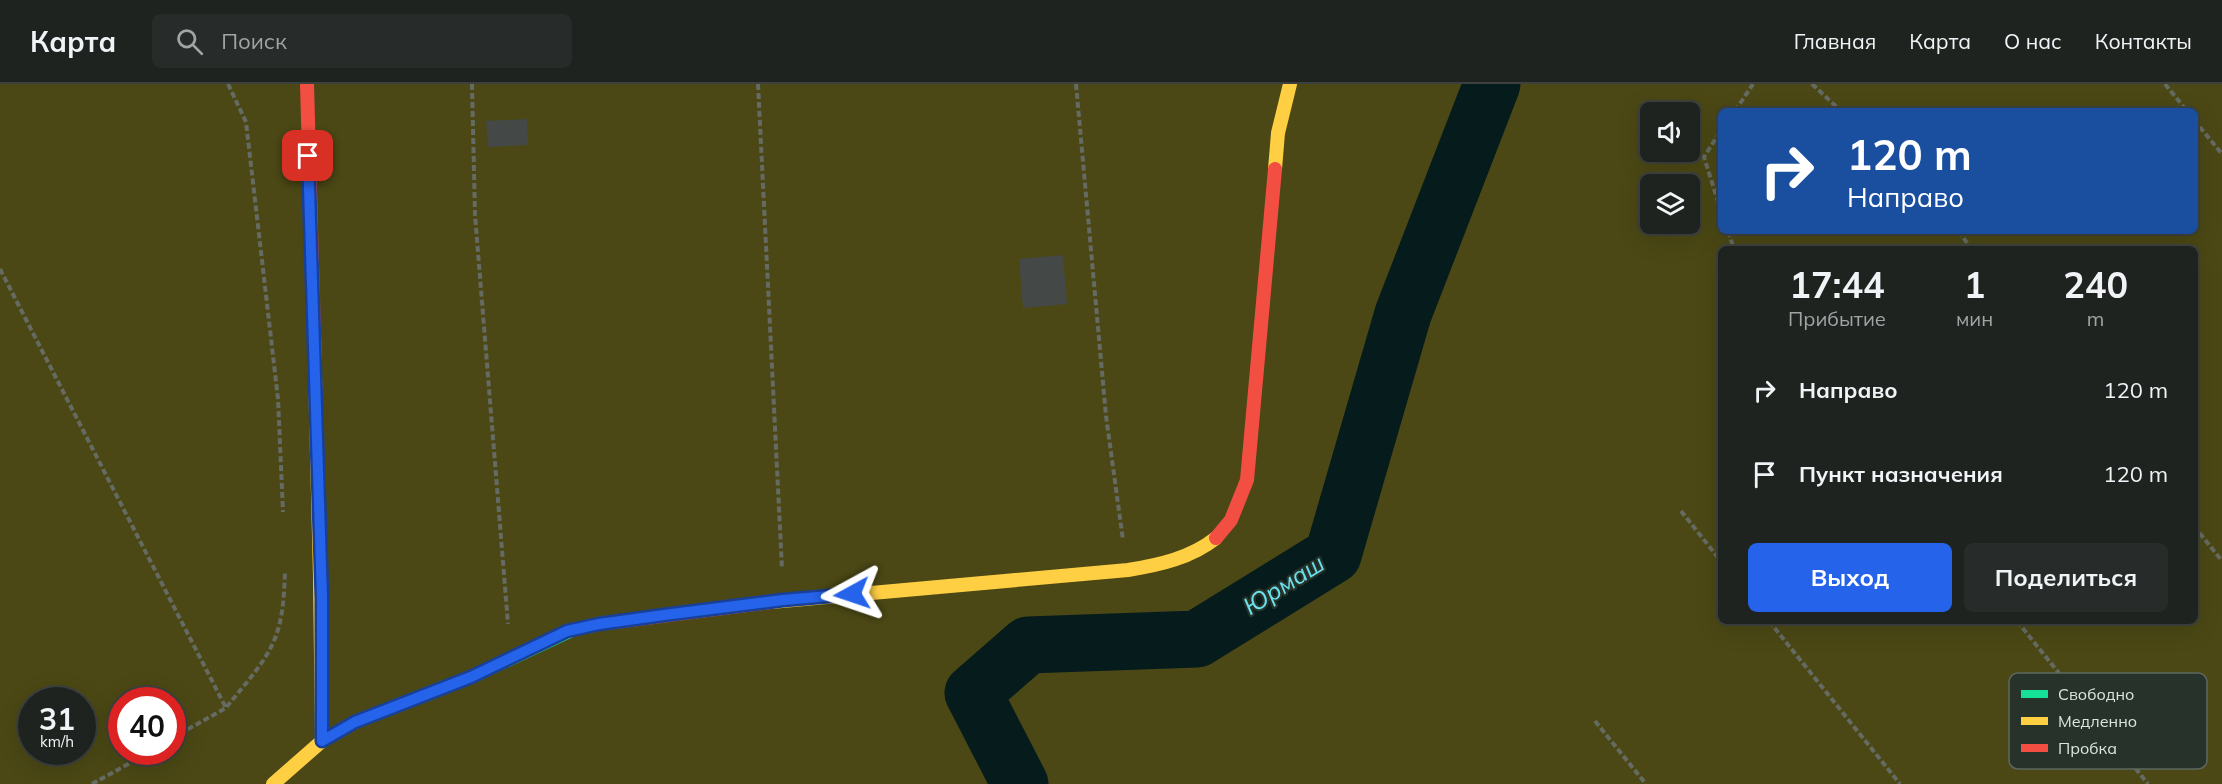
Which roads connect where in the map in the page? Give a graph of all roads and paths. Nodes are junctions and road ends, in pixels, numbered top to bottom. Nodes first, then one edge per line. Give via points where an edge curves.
1 (228, 84) edge
2 (307, 84) edge
3 (472, 84) edge
4 (758, 84) edge
5 (1076, 84) edge
6 (1290, 84) edge
7 (1753, 84) edge
8 (1812, 84) edge
9 (2165, 84) edge
10 (1737, 108) edge
11 (1838, 108) edge
12 (2185, 108) edge
13 (2198, 125) edge
14 (1718, 135) edge
15 (2222, 154) edge
16 (1718, 202) edge
17 (1960, 234) edge
18 (1970, 246) edge
19 (0, 268) edge
20 (1680, 511) dead end
21 (284, 523) dead end
22 (2198, 531) edge
23 (1718, 558) edge
24 (2222, 561) edge
25 (285, 567) dead end
26 (1128, 570) junction
27 (783, 600) junction
28 (1771, 624) edge
29 (2019, 624) edge
30 (510, 657) junction
31 (2059, 673) edge
32 (226, 708) junction
33 (1595, 721) dead end
34 (186, 730) edge
35 (322, 741) junction
36 (127, 765) edge
37 (2136, 769) edge
38 (93, 784) edge
39 (273, 784) edge
40 (1646, 784) edge
41 (1900, 784) edge
42 (2148, 784) edge

1 - 21 path via 246,122 278,399
2 - 35 street via 322,598
3 - 30 path via 475,215
4 - 27 path
5 - 26 path via 1106,416
6 - 26 street via 1278,133 1247,480 1236,512 1222,532 1171,561
7 - 10 path
8 - 11 path
9 - 12 path
13 - 15 path
14 - 16 path via 1704,157
17 - 18 path
19 - 32 path
20 - 23 path
22 - 24 path
25 - 32 path via 284,608 274,642
26 - 27 street
27 - 30 street via 599,624 567,631
28 - 41 path
29 - 31 path
30 - 35 street via 471,677 355,722
32 - 34 path
33 - 40 path
35 - 39 street
36 - 38 path
37 - 42 path

